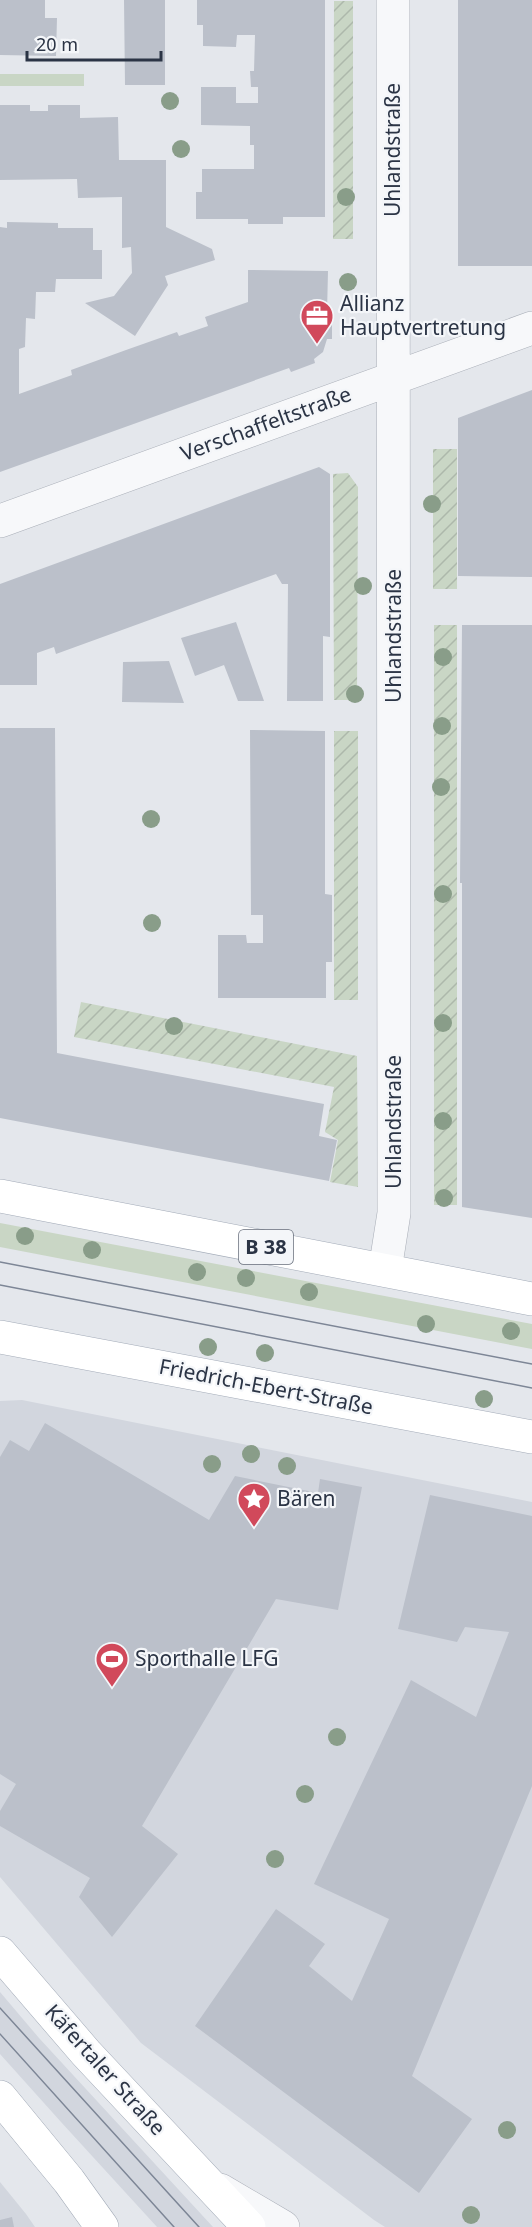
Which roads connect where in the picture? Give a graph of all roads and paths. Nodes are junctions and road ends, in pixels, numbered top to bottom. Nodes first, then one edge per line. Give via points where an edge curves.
1 (393, 0) edge
2 (532, 328) edge
3 (394, 377) junction
4 (0, 521) edge
5 (0, 1196) edge
6 (385, 1270) junction
7 (532, 1299) edge
8 (0, 1337) edge
9 (532, 1437) edge
10 (0, 1953) edge
11 (0, 2097) edge
12 (212, 2186) junction
13 (102, 2227) edge
14 (249, 2227) edge
15 (283, 2227) edge

1 - 3 street, Uhlandstraße
2 - 3 street, Verschaffeltstraße
3 - 4 street, Verschaffeltstraße
3 - 6 street, Uhlandstraße via 394,1213
5 - 6 main road, B 38
6 - 7 main road, B 38
8 - 9 main road, Friedrich-Ebert-Straße
10 - 12 main road, Käfertaler Straße via 86,2053
11 - 13 main road
12 - 14 main road, Käfertaler Straße
12 - 15 street, Käfertaler Straße

